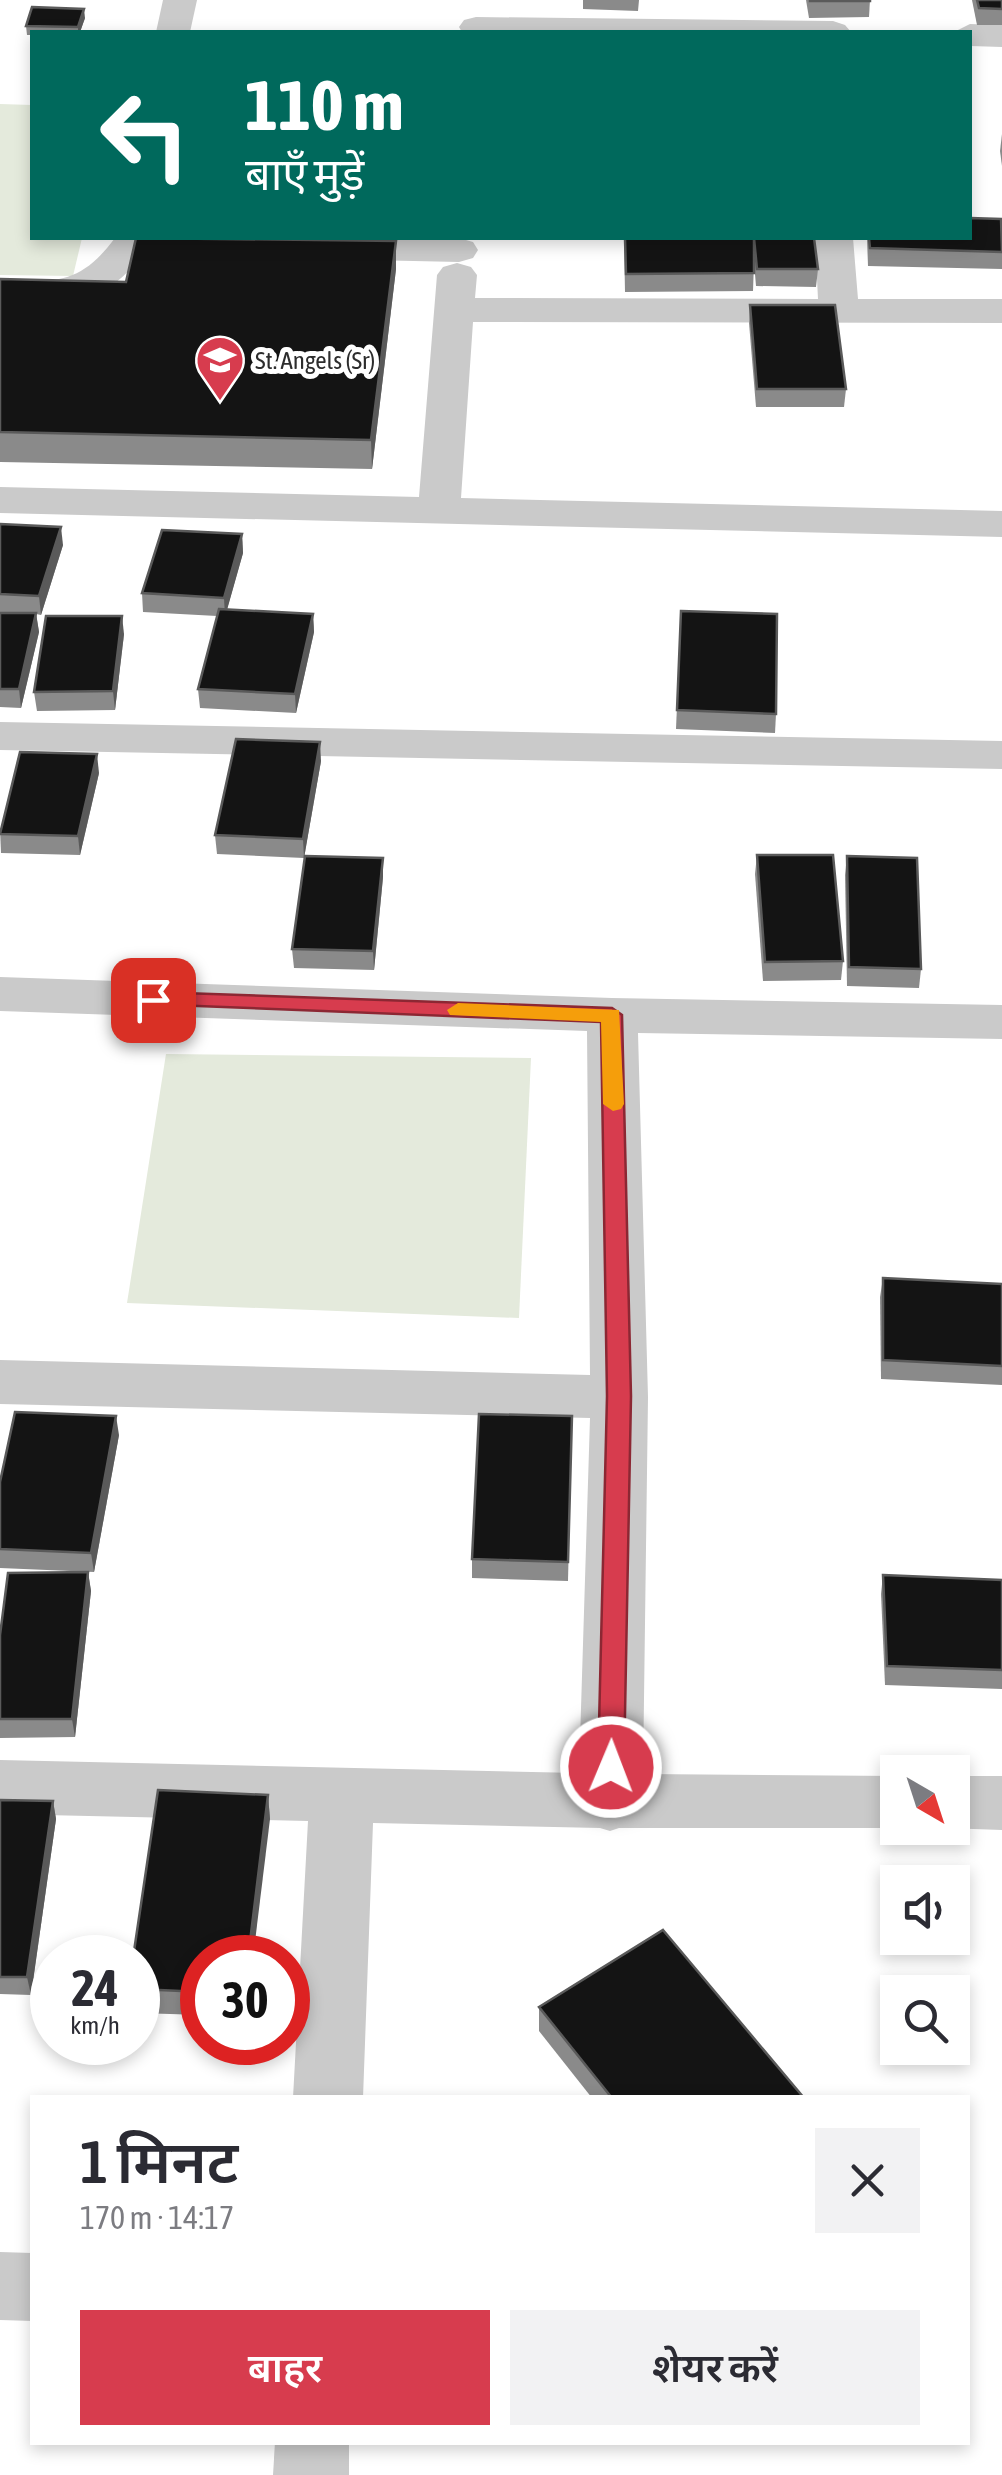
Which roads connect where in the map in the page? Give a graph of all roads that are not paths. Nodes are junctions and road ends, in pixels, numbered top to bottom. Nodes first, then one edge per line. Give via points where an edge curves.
1 (180, 0) edge
2 (477, 20) edge
3 (174, 30) edge
4 (764, 30) edge
5 (972, 35) edge
6 (1002, 36) edge
7 (132, 240) edge
8 (834, 240) edge
9 (460, 244) edge
10 (248, 246) edge
11 (287, 247) edge
12 (0, 293) edge
13 (454, 310) junction
14 (839, 311) junction
15 (1002, 312) edge
16 (0, 500) edge
17 (438, 513) junction
18 (1002, 524) edge
19 (0, 738) edge
20 (1002, 755) edge
21 (0, 994) edge
22 (612, 1015) junction
23 (1002, 1022) edge
24 (0, 1382) edge
25 (619, 1396) junction
26 (0, 1788) edge
27 (342, 1794) junction
28 (880, 1803) edge
29 (970, 1803) edge
30 (1002, 1803) edge
31 (610, 1804) junction
32 (328, 2095) edge
33 (0, 2286) edge
34 (30, 2287) edge
35 (312, 2445) edge
36 (311, 2475) edge

1 - 3 street
2 - 4 street
5 - 6 street
7 - 10 street
7 - 12 street via 112,273 93,285 60,294
8 - 14 street
9 - 11 street
9 - 13 street
13 - 14 street
13 - 17 street
14 - 15 street
16 - 17 street
17 - 18 street
19 - 20 street
21 - 22 street
22 - 23 street
22 - 25 street
24 - 25 street
25 - 31 street
26 - 27 street
27 - 31 street
27 - 32 street
28 - 31 street
29 - 30 street
33 - 34 street
35 - 36 street

